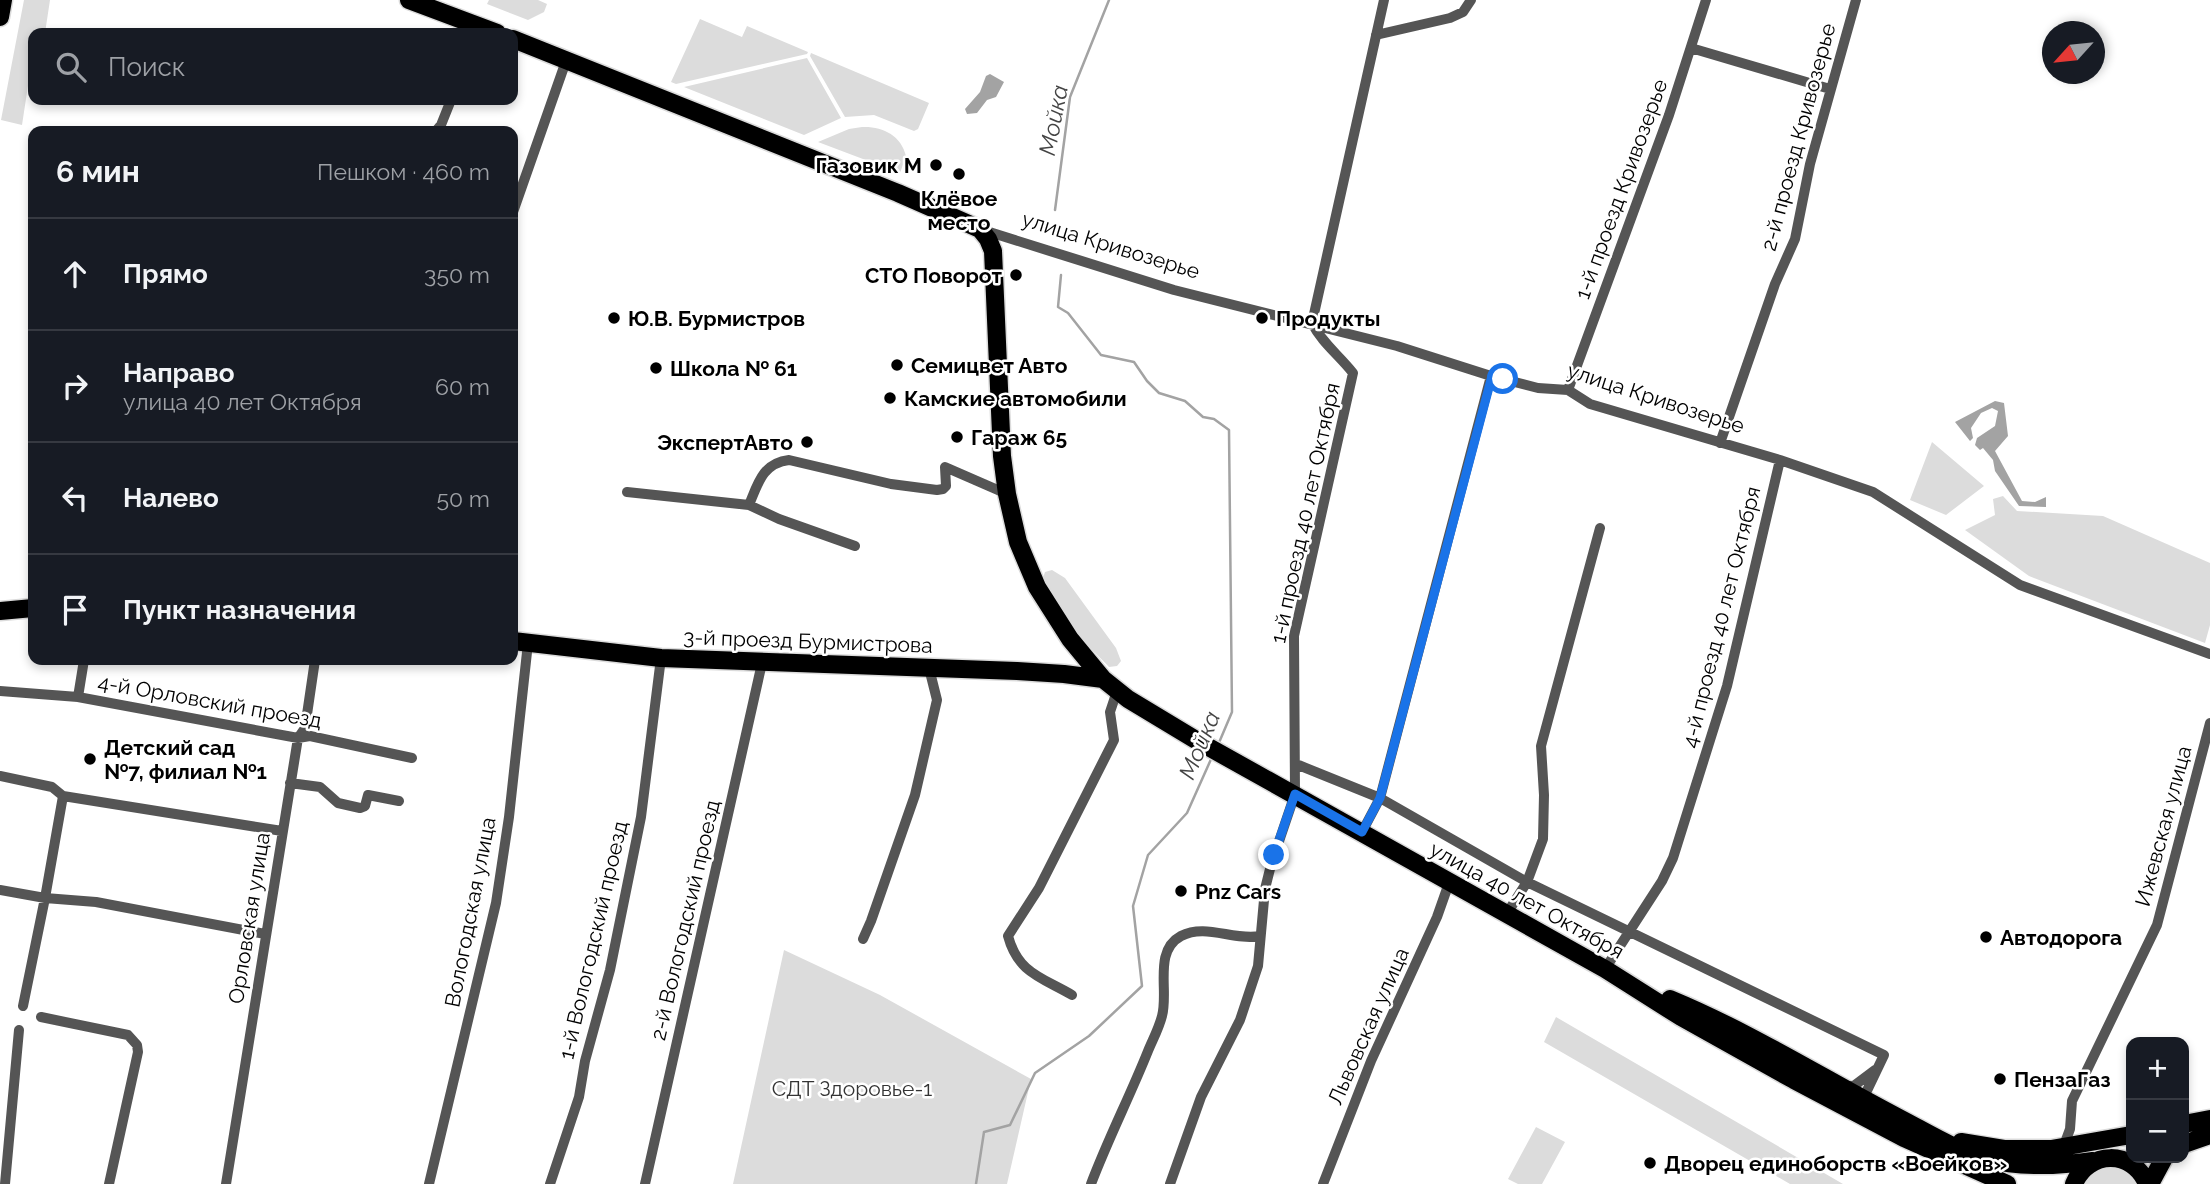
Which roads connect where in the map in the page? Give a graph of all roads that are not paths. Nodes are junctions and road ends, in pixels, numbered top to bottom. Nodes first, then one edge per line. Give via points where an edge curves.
1 (2, 0) edge
2 (409, 0) edge
3 (1384, 0) edge
4 (1471, 0) edge
5 (1706, 0) edge
6 (1856, 0) edge
7 (0, 17) edge
8 (472, 28) edge
9 (1376, 35) junction
10 (518, 41) edge
11 (1691, 48) junction
12 (566, 61) junction
13 (1830, 89) junction
14 (448, 105) edge
15 (440, 126) edge
16 (518, 198) edge
17 (980, 229) junction
18 (1312, 323) junction
19 (1492, 376) junction
20 (1568, 390) junction
21 (1720, 443) junction
22 (1780, 460) junction
23 (627, 492) dead end
24 (1007, 494) junction
25 (749, 505) junction
26 (1600, 528) dead end
27 (855, 546) dead end
28 (28, 608) edge
29 (0, 611) edge
30 (520, 642) edge
31 (2210, 654) edge
32 (661, 658) junction
33 (762, 663) junction
34 (83, 665) edge
35 (314, 665) edge
36 (929, 668) junction
37 (1103, 679) junction
38 (0, 691) edge
39 (1117, 691) junction
40 (78, 697) junction
41 (2210, 723) edge
42 (298, 738) junction
43 (412, 758) dead end
44 (1296, 764) junction
45 (0, 776) edge
46 (290, 783) junction
47 (1295, 794) junction
48 (62, 796) junction
49 (1380, 798) junction
50 (399, 801) dead end
51 (282, 831) junction
52 (1362, 832) junction
53 (1527, 882) junction
54 (1449, 883) junction
55 (0, 890) edge
56 (46, 898) junction
57 (1506, 915) junction
58 (1630, 932) junction
59 (265, 934) junction
60 (1260, 936) junction
61 (863, 939) dead end
62 (1605, 969) junction
63 (1628, 982) junction
64 (1072, 995) dead end
65 (23, 1006) dead end
66 (41, 1017) dead end
67 (19, 1030) dead end
68 (1877, 1068) junction
69 (1844, 1088) junction
70 (1860, 1106) junction
71 (1885, 1111) junction
72 (2210, 1119) edge
73 (2189, 1123) edge
74 (2210, 1125) edge
75 (2189, 1133) edge
76 (2126, 1135) edge
77 (2210, 1135) edge
78 (2070, 1141) junction
79 (2189, 1142) edge
80 (1937, 1145) junction
81 (2126, 1152) edge
82 (2099, 1159) junction
83 (2161, 1163) edge
84 (2, 1184) edge
85 (109, 1184) edge
86 (226, 1184) edge
87 (429, 1184) edge
88 (550, 1184) edge
89 (645, 1184) edge
90 (1091, 1184) edge
91 (1170, 1184) edge
92 (1323, 1184) edge
93 (1986, 1184) edge
94 (2007, 1184) edge
95 (2074, 1184) edge
96 (2149, 1184) edge

1 - 7 main road
2 - 8 main road
3 - 9 street
4 - 9 street via 1463,12 1450,18
5 - 11 street, 1-й проезд Кривозерье
6 - 13 street, 2-й проезд Кривозерье
9 - 18 street
10 - 12 main road, улица Кривозерье
11 - 13 street
11 - 20 street, 1-й проезд Кривозерье
12 - 16 street
12 - 17 main road, улица Кривозерье
13 - 21 street, 2-й проезд Кривозерье via 1795,239
14 - 15 street
17 - 18 street, улица Кривозерье via 1174,290
17 - 24 main road via 993,251
18 - 19 street, улица Кривозерье
18 - 44 street, 1-й проезд 40 лет Октября via 1319,338 1353,373 1294,636
19 - 20 street, улица Кривозерье
19 - 49 street
20 - 21 street, улица Кривозерье via 1590,404
21 - 22 street, улица Кривозерье
22 - 31 street, улица Кривозерье via 1874,492 2020,585
22 - 58 street, 4-й проезд 40 лет Октября via 1727,685 1673,858
23 - 25 street
24 - 25 street via 946,467 946,485 940,490 891,484 789,460 764,471
24 - 37 main road via 1018,542 1037,587
25 - 27 street
26 - 53 street via 1541,746 1542,839
28 - 29 main road
30 - 32 main road, 3-й проезд Бурмистрова
30 - 87 street, Вологодская улица via 509,817 496,903
32 - 33 main road, 3-й проезд Бурмистрова
32 - 88 street, 1-й Вологодский проезд via 641,817 610,970 584,1061 579,1097
33 - 36 main road, 3-й проезд Бурмистрова
33 - 89 street, 2-й Вологодский проезд
34 - 40 street
35 - 42 street, Орловская улица via 305,728
36 - 37 main road, 3-й проезд Бурмистрова
36 - 61 street via 937,700 915,795
37 - 39 main road, улица 40 лет Октября
38 - 40 street, 4-й Орловский проезд
39 - 47 main road, улица 40 лет Октября
39 - 64 street via 1110,712 1114,740 1040,888 1008,936 1021,965
40 - 42 street, 4-й Орловский проезд
41 - 78 street, Ижевская улица via 2157,925 2072,1101
42 - 43 street, 4-й Орловский проезд via 310,736
42 - 46 street, Орловская улица
44 - 47 street
44 - 49 street
45 - 48 street via 52,787
46 - 50 street via 320,787 338,803 360,808 368,795
46 - 51 street, Орловская улица
47 - 52 main road, улица 40 лет Октября
47 - 60 street via 1271,865
48 - 51 street
48 - 56 street
49 - 52 street
49 - 53 street
51 - 59 street, Орловская улица
52 - 54 main road, улица 40 лет Октября
53 - 57 street
53 - 58 street
54 - 57 main road, улица 40 лет Октября
54 - 92 street, Львовская улица
55 - 56 street
56 - 59 street via 96,902
56 - 65 street
57 - 62 main road, улица 40 лет Октября
58 - 62 street, 4-й проезд 40 лет Октября
58 - 68 street via 1884,1055
59 - 86 street, Орловская улица
60 - 90 street via 1195,932 1180,936 1169,946 1160,1022
60 - 91 street via 1258,966 1243,1013 1200,1097
62 - 63 main road, улица 40 лет Октября
63 - 69 main road via 1688,1006
63 - 70 main road, улица 40 лет Октября via 1681,1017
66 - 85 street via 128,1035 137,1045
67 - 84 street
68 - 69 street
68 - 70 street
68 - 71 street via 1875,1087
69 - 70 main road
70 - 71 main road, улица 40 лет Октября
70 - 80 main road, улица 40 лет Октября
71 - 80 main road, улица 40 лет Октября
72 - 73 main road
74 - 75 main road
76 - 78 main road
77 - 79 main road
78 - 80 main road via 2023,1150
78 - 82 street
80 - 82 main road, улица 40 лет Октября via 2008,1163 2041,1166
80 - 93 main road, улица 40 лет Октября
80 - 94 main road, улица 40 лет Октября
81 - 82 main road
82 - 95 main road via 2082,1170
82 - 96 main road, улица 40 лет Октября via 2120,1158 2132,1164
83 - 96 main road, улица 40 лет Октября

